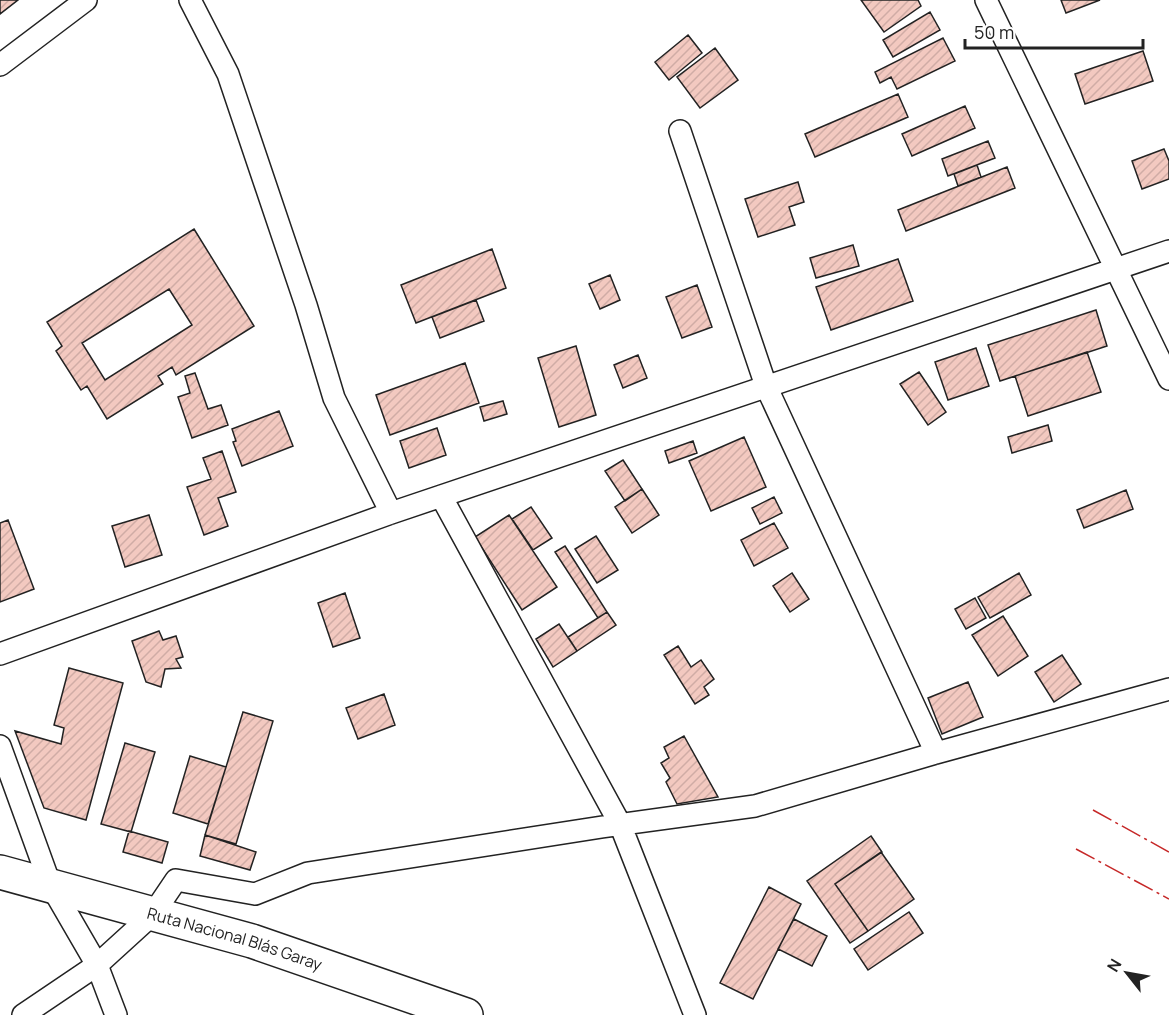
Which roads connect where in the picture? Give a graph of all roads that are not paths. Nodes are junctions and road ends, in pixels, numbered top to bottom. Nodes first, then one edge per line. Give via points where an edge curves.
1 (86, 0) edge
2 (190, 0) edge
3 (986, 0) edge
4 (0, 65) edge
5 (680, 131) dead end
6 (1169, 251) edge
7 (1116, 268) junction
8 (1169, 379) edge
9 (766, 386) junction
10 (441, 496) junction
11 (391, 513) junction
12 (0, 654) edge
13 (1169, 690) edge
14 (0, 746) edge
15 (936, 753) junction
16 (620, 824) junction
17 (0, 872) edge
18 (50, 885) junction
19 (153, 914) junction
20 (97, 965) junction
21 (23, 1015) edge
22 (116, 1015) edge
23 (466, 1015) edge
24 (695, 1015) edge

1 - 4 street
2 - 11 street via 228,74 334,398
3 - 7 street
5 - 9 street
6 - 7 street
7 - 8 street
7 - 9 street
9 - 10 street
9 - 15 street
10 - 11 street
10 - 16 street
11 - 12 street
13 - 15 street
14 - 18 street
15 - 16 street via 755,806
16 - 19 street via 308,873 255,894 176,880
16 - 24 street
17 - 18 highway, Ruta Nacional Blás Garay
18 - 19 highway, Ruta Nacional Blás Garay
18 - 20 street
19 - 20 street
19 - 23 highway, Ruta Nacional Blás Garay via 252,941
20 - 21 street
20 - 22 street

